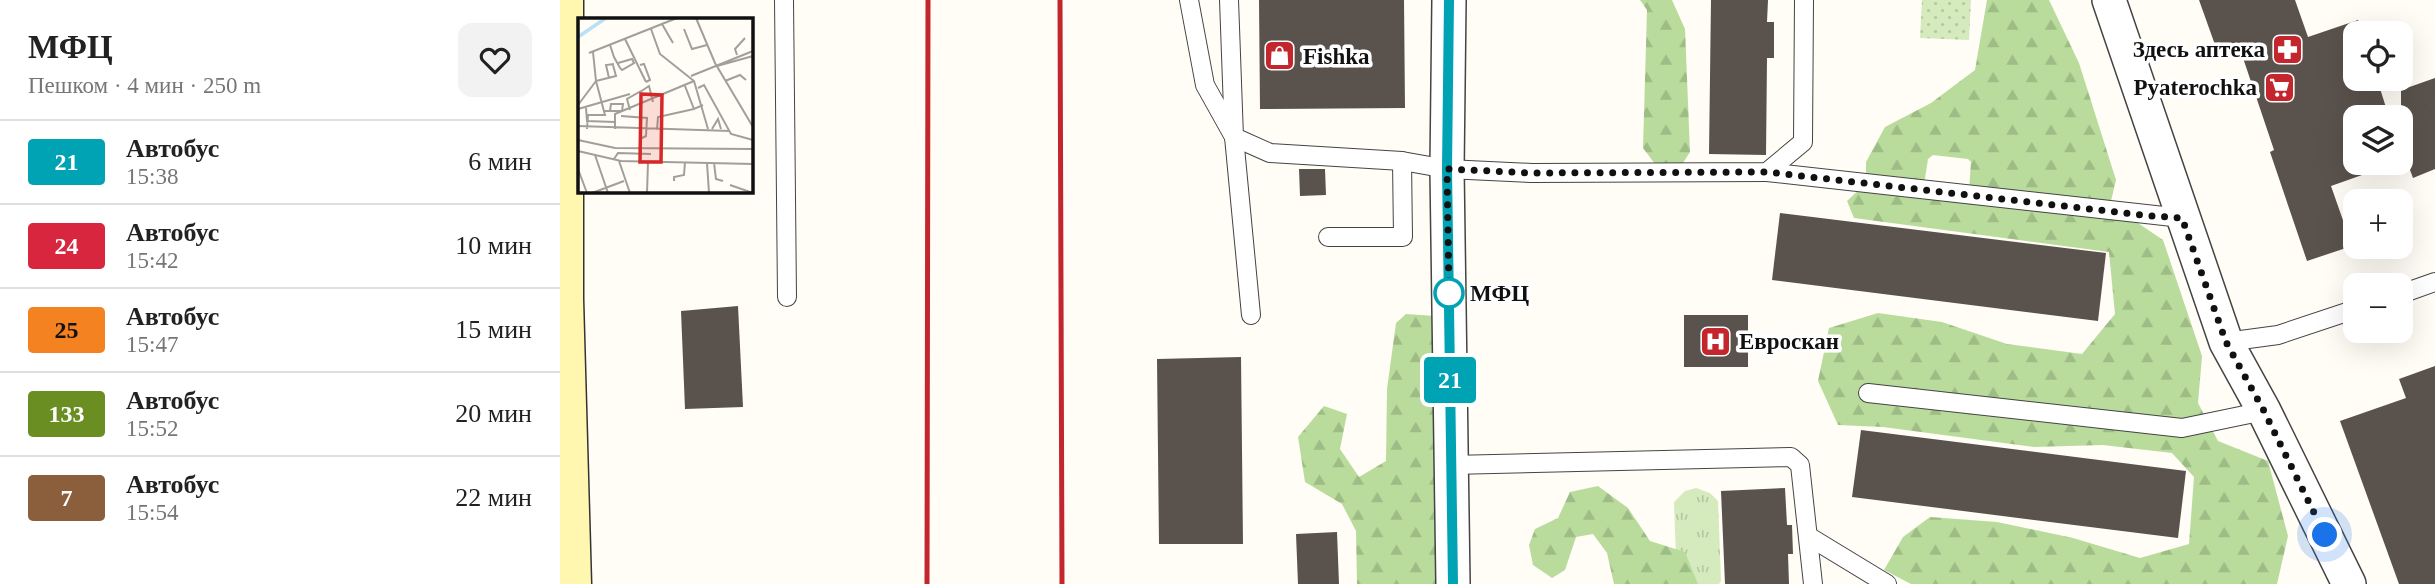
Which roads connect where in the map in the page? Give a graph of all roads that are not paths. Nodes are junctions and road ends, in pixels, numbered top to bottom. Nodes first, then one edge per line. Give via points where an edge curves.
1 (564, 0) edge
2 (784, 0) edge
3 (1189, 0) edge
4 (1229, 0) edge
5 (1449, 0) edge
6 (1804, 0) edge
7 (2109, 0) edge
8 (1234, 137) junction
9 (1402, 161) junction
10 (1447, 169) junction
11 (1767, 172) junction
12 (2182, 218) junction
13 (562, 219) edge
14 (1328, 237) dead end
15 (2435, 282) edge
16 (2413, 290) edge
17 (787, 296) dead end
18 (562, 303) edge
19 (2343, 313) edge
20 (1251, 315) dead end
21 (2226, 342) junction
22 (1868, 393) dead end
23 (2264, 411) junction
24 (1451, 465) junction
25 (1808, 536) junction
26 (572, 584) edge
27 (1453, 584) edge
28 (1813, 584) edge
29 (1886, 584) edge
30 (2348, 584) edge

1 - 13 main road
2 - 17 lane
3 - 8 lane via 1205,85
4 - 8 lane
5 - 10 street
6 - 11 lane via 1803,142
7 - 12 street
8 - 9 lane via 1270,153
8 - 20 lane
9 - 10 lane
9 - 14 lane via 1403,237
10 - 11 lane
10 - 24 street
11 - 12 lane
12 - 21 street
13 - 18 main road
15 - 16 lane
18 - 26 main road
19 - 21 lane via 2278,335
21 - 23 street
22 - 23 lane via 2182,428
23 - 30 street
24 - 25 lane via 1791,457 1800,465
24 - 27 street
25 - 28 lane
25 - 29 lane

